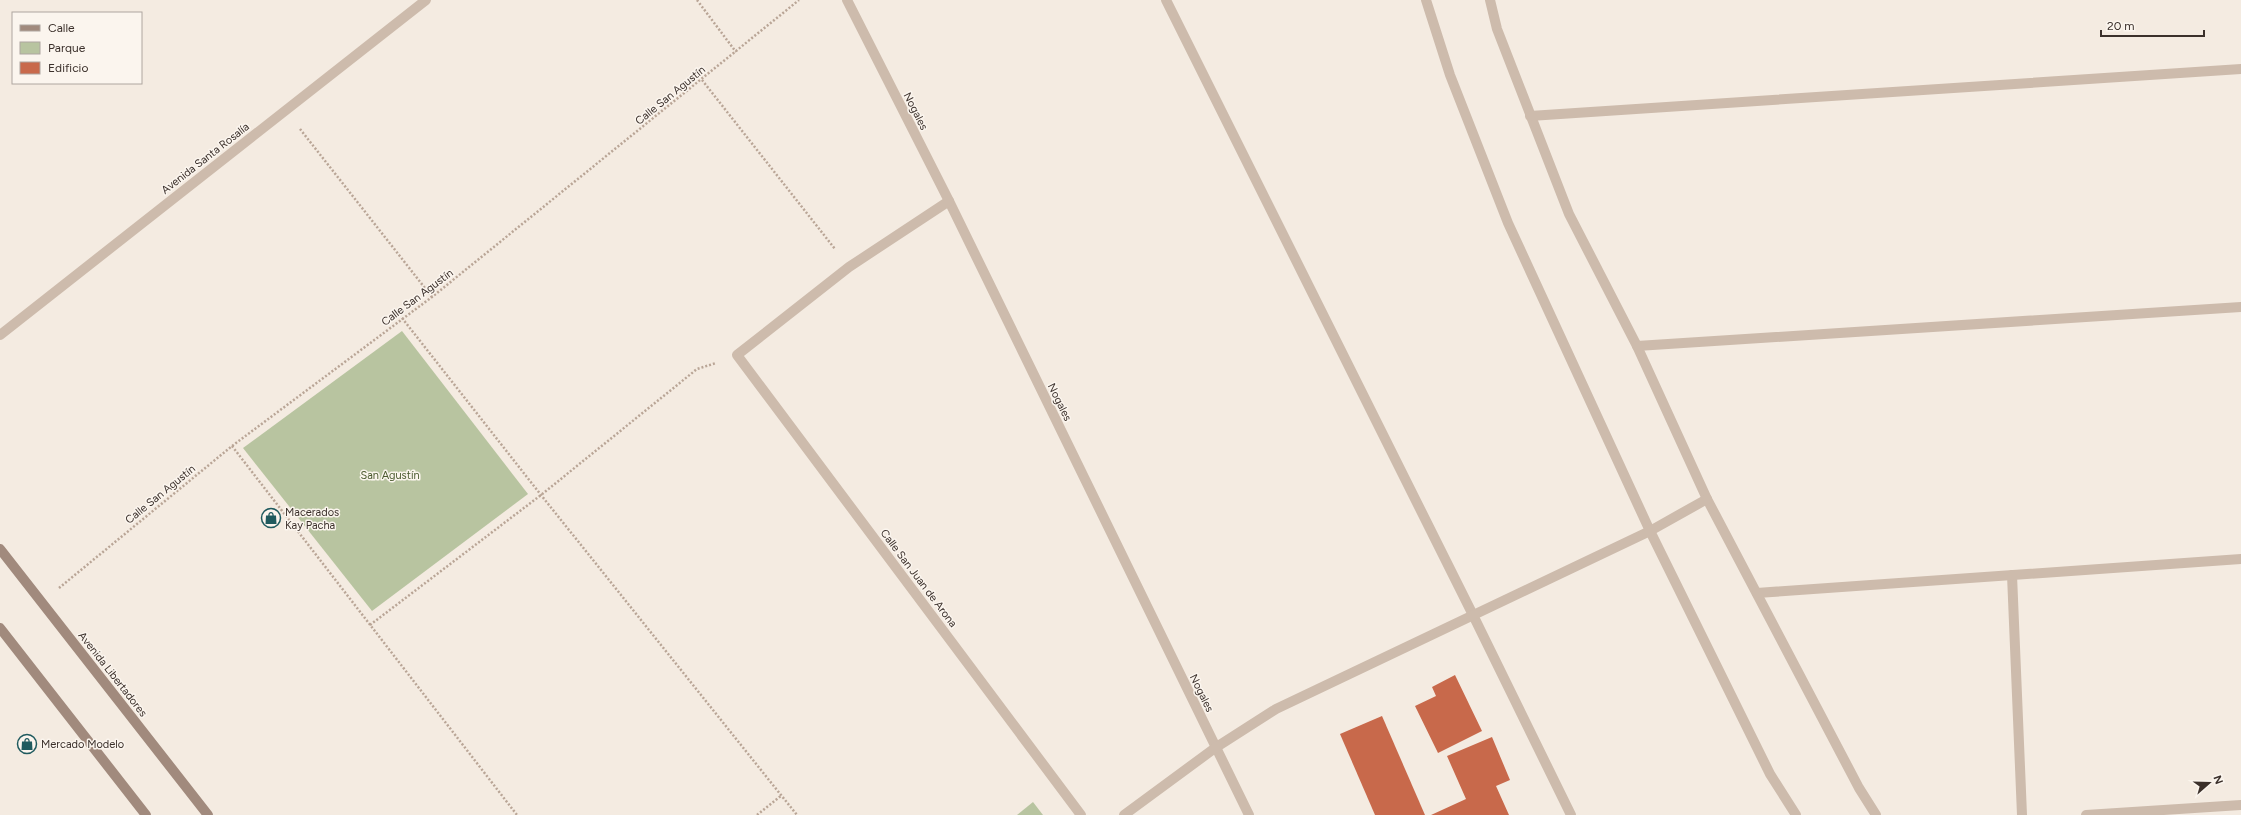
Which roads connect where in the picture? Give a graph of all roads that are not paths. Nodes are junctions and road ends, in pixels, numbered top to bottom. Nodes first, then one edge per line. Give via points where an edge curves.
1 (426, 0) edge
2 (847, 0) edge
3 (1166, 0) edge
4 (1426, 0) edge
5 (1490, 0) edge
6 (2241, 69) edge
7 (1530, 116) junction
8 (949, 201) junction
9 (2241, 307) edge
10 (0, 335) edge
11 (1637, 346) junction
12 (1707, 499) junction
13 (1650, 531) junction
14 (0, 549) edge
15 (2241, 559) edge
16 (2012, 575) junction
17 (1757, 593) junction
18 (1473, 615) junction
19 (0, 628) edge
20 (1215, 748) junction
21 (2241, 805) edge
22 (146, 815) edge
23 (208, 815) edge
24 (1081, 815) edge
25 (1124, 815) edge
26 (1249, 815) edge
27 (1571, 815) edge
28 (1796, 815) edge
29 (1876, 815) edge
30 (2022, 815) edge
31 (2086, 815) edge

1 - 10 street, Avenida Santa Rosalía
2 - 8 street, Nogales
3 - 18 street
4 - 13 street via 1450,75 1508,224
5 - 7 street via 1497,29
6 - 7 street
7 - 11 street via 1569,214
8 - 20 street, Nogales
8 - 24 street, Calle San Juan de Arona via 849,268 737,355
9 - 11 street
11 - 12 street
12 - 13 street
12 - 17 street
13 - 18 street
13 - 28 street via 1770,774
14 - 23 street, Avenida Libertadores
15 - 16 street
16 - 17 street
16 - 30 street
17 - 29 street via 1859,788
18 - 20 street via 1276,709
18 - 27 street
19 - 22 street
20 - 25 street
20 - 26 street, Nogales
21 - 31 street

